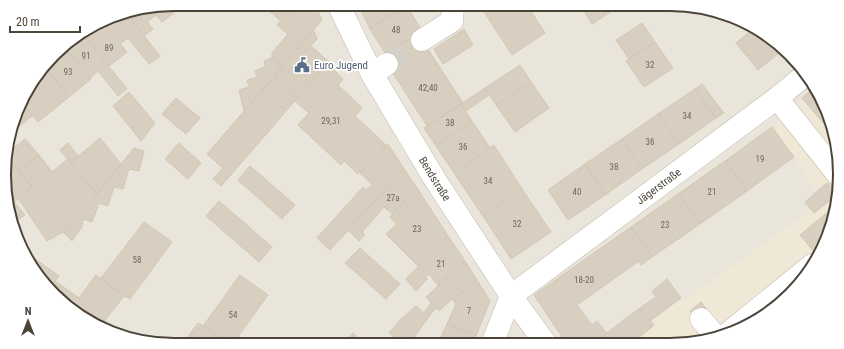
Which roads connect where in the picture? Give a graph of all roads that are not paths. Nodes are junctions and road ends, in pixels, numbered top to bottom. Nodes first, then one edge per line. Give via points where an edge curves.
1 (343, 11) edge
2 (453, 11) edge
3 (422, 40) tunnel mouth
4 (801, 78) edge
5 (777, 98) junction
6 (833, 169) edge
7 (794, 279) edge
8 (511, 296) junction
9 (701, 319) dead end
10 (745, 319) edge
11 (712, 332) edge
12 (494, 338) edge
13 (542, 338) edge

1 - 8 street, Bendstraße via 380,69 434,178
2 - 3 street via 452,21
4 - 5 street, Jägerstraße
5 - 6 street
5 - 8 street, Jägerstraße
7 - 10 street
8 - 12 street
8 - 13 street, Bendstraße
9 - 11 street

